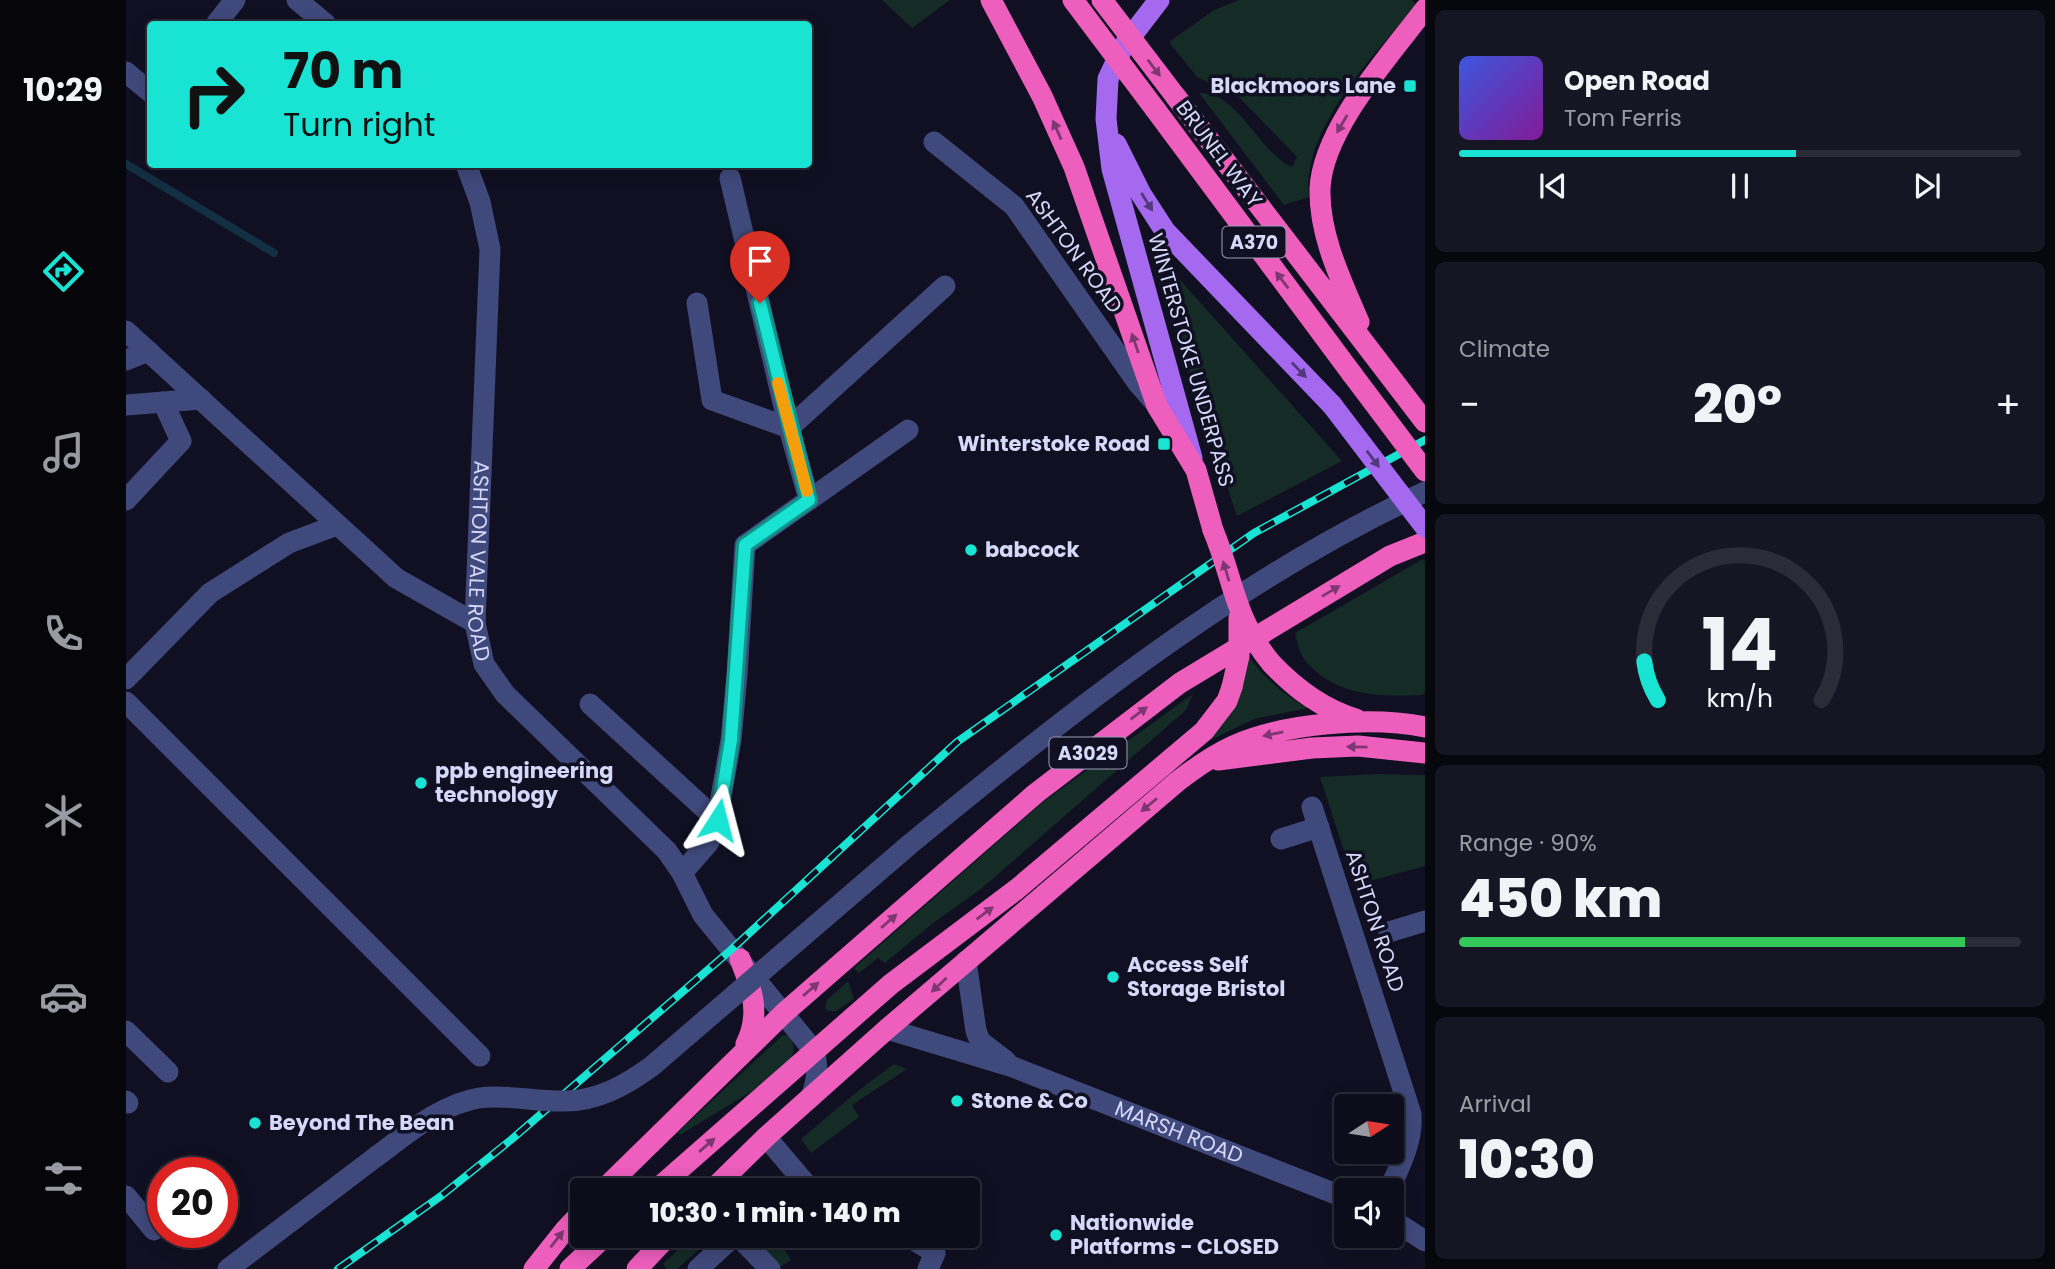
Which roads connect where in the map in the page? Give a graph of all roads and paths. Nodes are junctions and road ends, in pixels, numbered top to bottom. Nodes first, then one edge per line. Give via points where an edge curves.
1 (235, 0) edge
2 (297, 0) edge
3 (991, 0) edge
4 (1073, 0) edge
5 (1102, 0) edge
6 (1159, 0) edge
7 (1179, 0) edge
8 (1425, 9) edge
9 (218, 21) edge
10 (322, 21) edge
11 (1141, 24) junction
12 (126, 72) edge
13 (147, 90) edge
14 (1106, 119) junction
15 (934, 142) dead end
16 (467, 168) edge
17 (730, 178) dead end
18 (945, 286) dead end
19 (697, 303) dead end
20 (126, 331) edge
21 (148, 351) junction
22 (1372, 352) junction
23 (126, 360) edge
24 (201, 399) junction
25 (163, 402) junction
26 (126, 405) edge
27 (1157, 406) junction
28 (1425, 422) edge
29 (789, 428) junction
30 (908, 430) dead end
31 (1196, 470) junction
32 (1425, 471) edge
33 (1425, 492) edge
34 (126, 500) edge
35 (809, 500) junction
36 (337, 525) junction
37 (1425, 527) edge
38 (1425, 542) edge
39 (1239, 612) junction
40 (475, 623) junction
41 (126, 679) edge
42 (126, 702) edge
43 (590, 704) dead end
44 (1364, 721) junction
45 (1421, 724) edge
46 (1425, 753) edge
47 (1202, 762) junction
48 (1312, 807) dead end
49 (718, 820) junction
50 (1319, 827) junction
51 (1281, 839) dead end
52 (682, 873) junction
53 (1425, 921) edge
54 (1389, 932) dead end
55 (740, 959) junction
56 (966, 961) junction
57 (784, 1013) junction
58 (887, 1029) junction
59 (126, 1031) edge
60 (814, 1051) junction
61 (742, 1052) junction
62 (480, 1056) dead end
63 (1013, 1067) junction
64 (168, 1072) dead end
65 (811, 1097) junction
66 (766, 1137) junction
67 (615, 1178) edge
68 (670, 1178) edge
69 (724, 1178) edge
70 (801, 1178) edge
71 (1394, 1178) edge
72 (1334, 1193) edge
73 (126, 1196) edge
74 (147, 1222) edge
75 (570, 1225) edge
76 (1404, 1227) edge
77 (1425, 1241) edge
78 (593, 1248) edge
79 (657, 1248) edge
80 (722, 1248) edge
81 (748, 1248) edge
82 (927, 1248) edge
83 (639, 1268) edge
84 (228, 1269) edge
85 (534, 1269) edge
86 (570, 1269) edge
87 (698, 1269) edge
88 (770, 1269) edge
89 (928, 1269) edge

1 - 9 street
2 - 10 street
27 -> 3 highway, A3029 via 1074,167
32 -> 4 highway, BRUNEL WAY / A370, bridge
5 -> 22 highway, BRUNEL WAY / A370, bridge
6 - 11 main road, WINTERSTOKE UNDERPASS
7 - 11 main road, WINTERSTOKE UNDERPASS
8 -> 22 highway via 1341,125 1322,176 1321,207 1328,243
11 - 14 main road, WINTERSTOKE UNDERPASS / A3029 via 1123,47 1108,79
12 - 13 street
14 - 31 main road, WINTERSTOKE UNDERPASS / A3029 via 1112,169
14 -> 37 main road, WINTERSTOKE UNDERPASS / A3029, bridge via 1123,160 1165,231 1332,405
15 - 27 street, ASHTON ROAD via 1014,206
16 - 40 street, ASHTON VALE ROAD via 489,250
17 - 29 street
18 - 29 street
19 - 29 street via 712,400
20 - 21 street
21 - 23 street
21 - 24 street
22 - 28 highway, BRUNEL WAY / A370
24 - 25 street
24 - 36 street
25 - 26 street
25 - 34 street via 181,441
27 - 31 highway, A3029
29 - 35 street
30 - 35 street
39 -> 31 highway, WINTERSTOKE UNDERPASS / A3029, bridge
33 - 84 street, bridge via 1303,555 1128,672 909,845 634,1079 583,1100 505,1097 466,1101 445,1110
35 - 49 street via 745,545 731,740
36 - 40 street via 396,578
36 - 41 street via 289,543 210,593
57 -> 38 highway, A3029 via 1035,794 1143,710 1324,595 1390,556
39 - 44 highway, A3029, bridge via 1287,680 1337,713
60 -> 39 highway, A3029, bridge via 891,984 1017,889 1204,731 1232,687 1239,656
40 - 52 street, ASHTON VALE ROAD via 484,664 505,694 667,851
42 - 62 street
43 - 49 street
44 - 45 highway, A3029
44 -> 47 highway, A3029 via 1257,737
46 -> 47 highway via 1358,746
47 -> 56 highway, A3029
48 - 50 street, ASHTON ROAD
49 - 52 street via 709,842
50 - 51 street
50 - 71 street, ASHTON ROAD via 1411,1114 1407,1146
52 - 55 street, ASHTON VALE ROAD via 703,915
53 - 54 street
55 - 57 street, ASHTON VALE ROAD
55 - 61 highway via 756,1008 752,1033
56 -> 58 highway, A3029
56 - 63 street, MARSH ROAD via 980,1041
57 - 60 street, ASHTON VALE ROAD
57 - 61 highway, A3029
58 - 63 street, MARSH ROAD
58 - 65 highway, A3029
59 - 64 street
60 - 65 street via 817,1073
68 -> 60 highway, A3029
61 - 67 highway, A3029
63 - 72 street, MARSH ROAD
65 - 66 highway, A3029
66 - 69 highway, A3029
66 - 70 street
73 - 74 street
85 -> 75 highway
76 - 77 street
78 - 86 highway
79 - 83 highway
80 - 87 street
81 - 88 street
82 - 89 street via 935,1253

